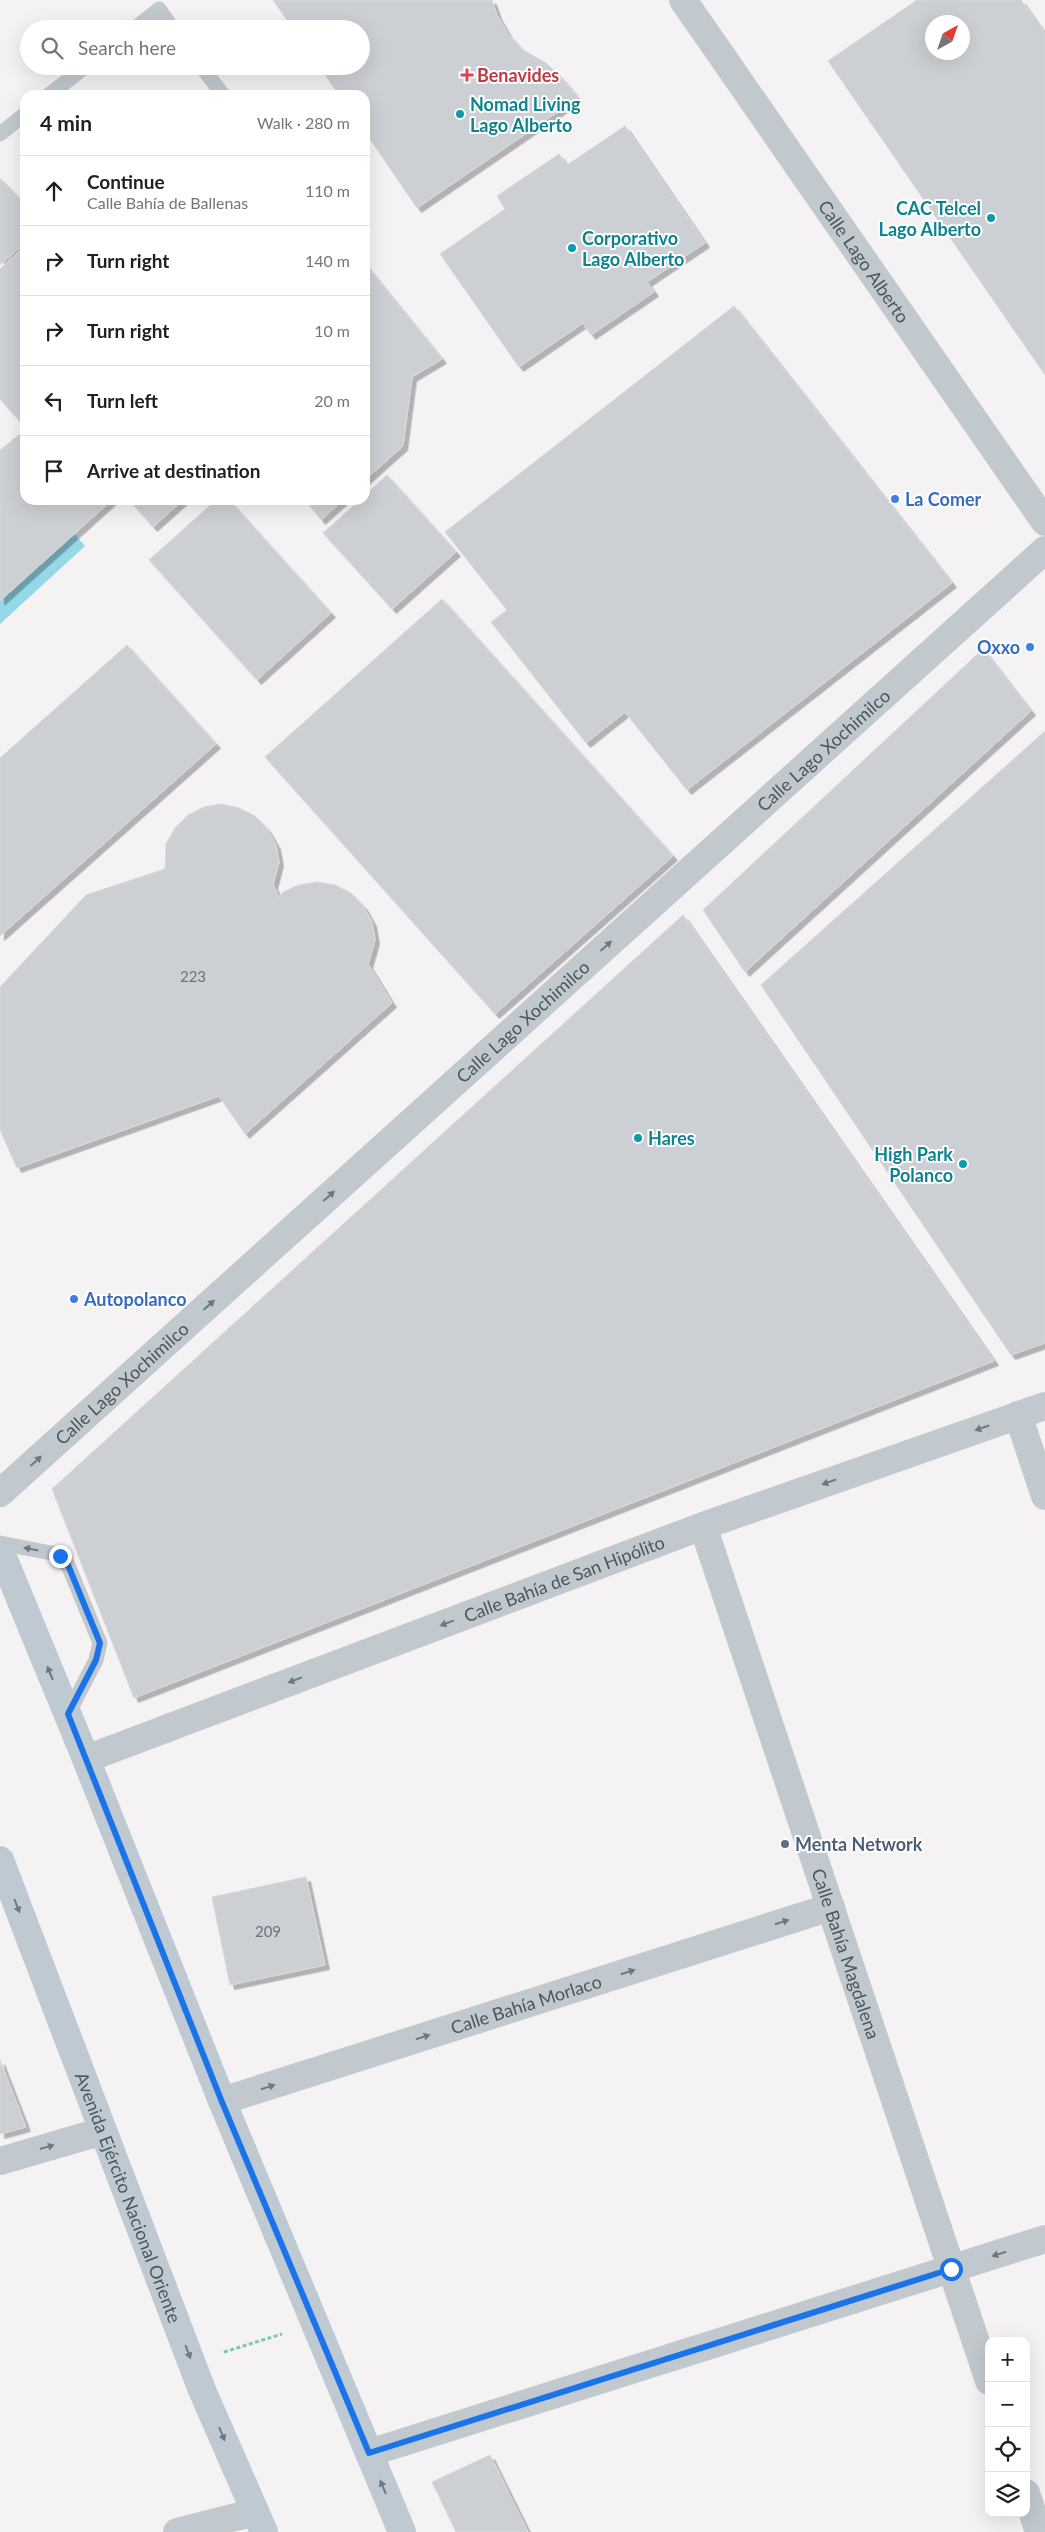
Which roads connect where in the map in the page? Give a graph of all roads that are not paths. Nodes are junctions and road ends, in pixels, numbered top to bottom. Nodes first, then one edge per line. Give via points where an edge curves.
1 (683, 0) edge
2 (146, 20) edge
3 (166, 20) edge
4 (75, 75) edge
5 (209, 75) edge
6 (56, 90) edge
7 (219, 90) edge
8 (20, 118) edge
9 (0, 134) edge
10 (1045, 522) edge
11 (1045, 550) edge
12 (1045, 1406) edge
13 (1018, 1415) junction
14 (0, 1494) edge
15 (1045, 1496) edge
16 (703, 1526) junction
17 (0, 1543) edge
18 (0, 1550) edge
19 (68, 1714) junction
20 (86, 1759) junction
21 (0, 1860) edge
22 (831, 1907) junction
23 (222, 2102) junction
24 (103, 2131) junction
25 (0, 2161) edge
26 (1045, 2239) edge
27 (951, 2269) junction
28 (985, 2369) edge
29 (369, 2453) junction
30 (1030, 2505) edge
31 (259, 2522) edge
32 (177, 2532) edge
33 (402, 2532) edge
34 (1039, 2532) edge

1 - 10 street, Calle Lago Alberto
2 - 3 lane via 159,10
4 - 6 lane
5 - 7 lane
8 - 9 lane
14 -> 11 street, Calle Lago Xochimilco
12 - 13 street, Calle Bahía de San Hipólito
13 - 15 street
13 -> 16 street, Calle Bahía de San Hipólito
16 -> 20 street, Calle Bahía de San Hipólito
16 - 22 street, Calle Bahía Magdalena
19 -> 17 lane via 96,1660 100,1643 68,1565 60,1556
19 -> 18 main road
19 - 20 main road
20 - 23 main road
21 -> 24 main road, Avenida Ejército Nacional Oriente
23 -> 22 street, Calle Bahía Morlaco
22 - 27 street, Calle Bahía Magdalena
23 - 29 main road
25 -> 24 street
24 -> 31 main road, Avenida Ejército Nacional Oriente via 202,2390
26 -> 27 street
27 - 28 street, Calle Bahía Magdalena
27 - 29 street
33 -> 29 main road
30 - 34 street
31 - 32 street

